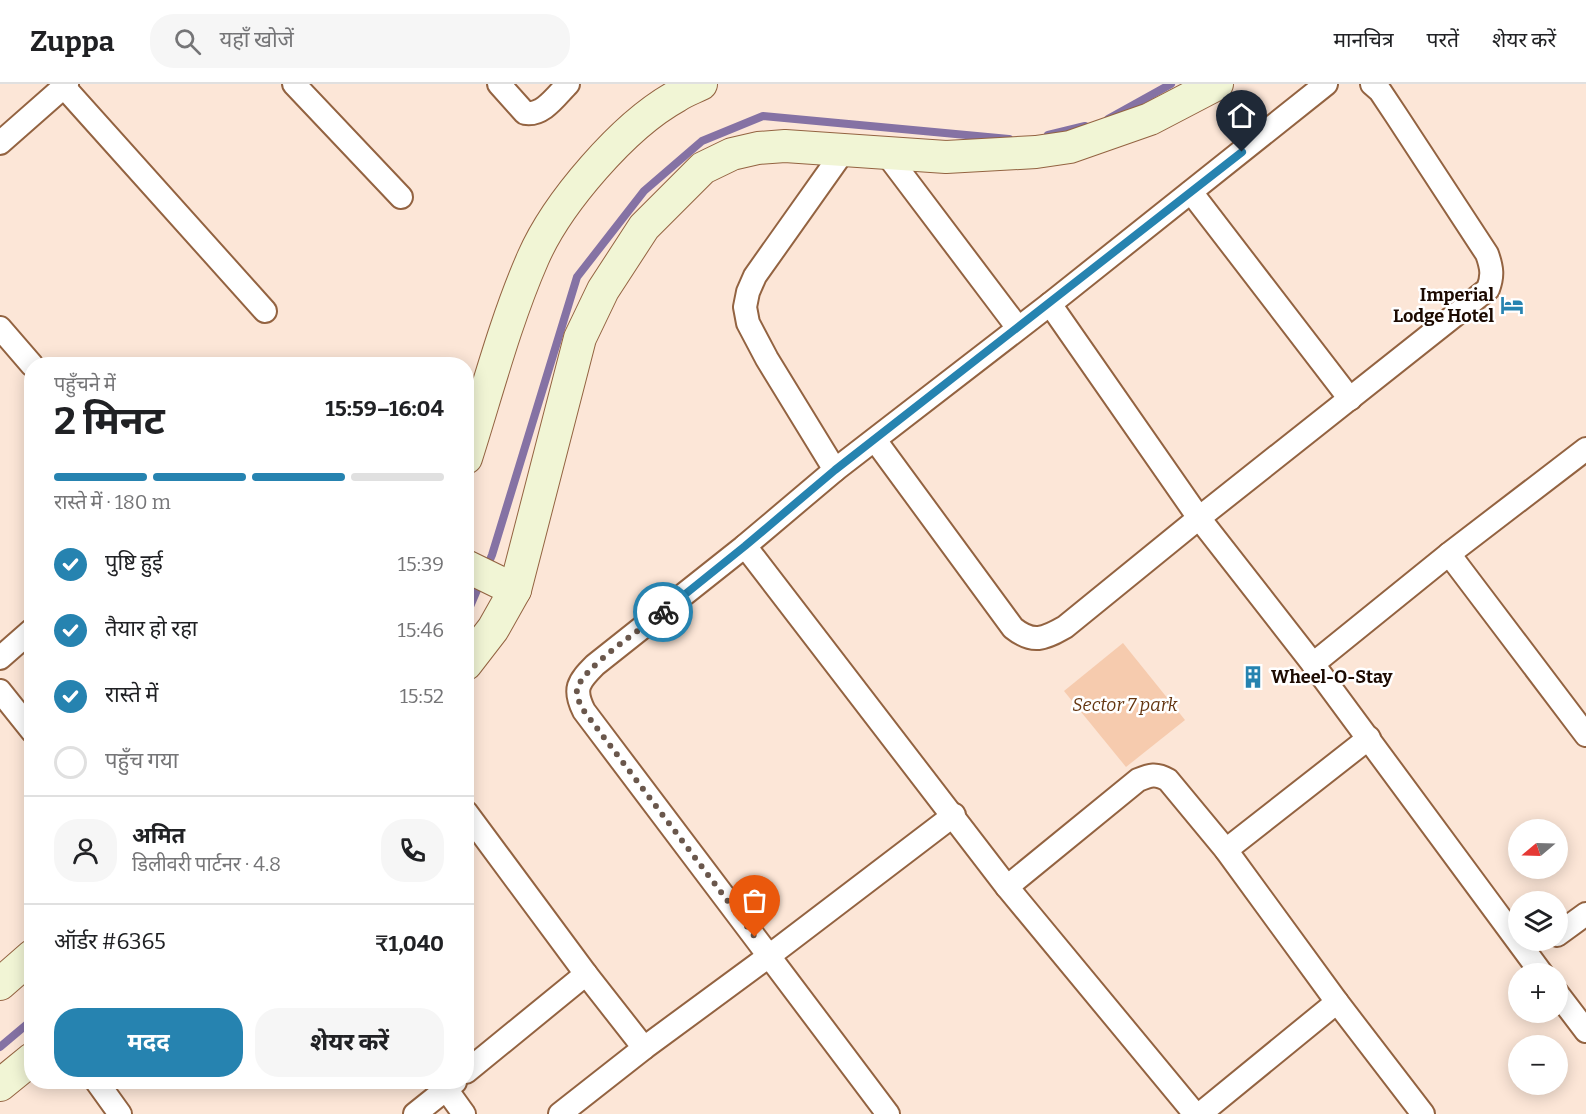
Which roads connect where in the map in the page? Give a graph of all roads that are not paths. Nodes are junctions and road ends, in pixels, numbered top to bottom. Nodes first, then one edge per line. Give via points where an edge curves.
1 (294, 84) edge
2 (499, 84) edge
3 (568, 84) edge
4 (701, 84) edge
5 (1218, 84) edge
6 (1326, 84) edge
7 (1372, 84) edge
8 (65, 85) edge
9 (0, 143) edge
10 (845, 149) junction
11 (885, 152) junction
12 (1191, 192) junction
13 (401, 197) dead end
14 (1050, 304) junction
15 (265, 312) dead end
16 (1018, 327) junction
17 (0, 328) edge
18 (26, 357) edge
19 (1350, 399) junction
20 (474, 433) edge
21 (875, 440) junction
22 (1586, 449) edge
23 (835, 470) junction
24 (1199, 518) junction
25 (745, 546) junction
26 (1449, 554) junction
27 (491, 578) edge
28 (24, 637) edge
29 (474, 654) edge
30 (0, 658) edge
31 (1313, 664) junction
32 (0, 691) edge
33 (24, 721) edge
34 (1586, 735) edge
35 (1369, 738) junction
36 (954, 815) junction
37 (474, 823) edge
38 (1226, 850) junction
39 (1007, 887) junction
40 (1586, 914) edge
41 (1568, 927) edge
42 (769, 956) junction
43 (24, 963) edge
44 (1535, 963) edge
45 (586, 974) junction
46 (0, 984) edge
47 (1337, 1002) junction
48 (1568, 1007) edge
49 (1586, 1031) edge
50 (644, 1048) junction
51 (474, 1065) edge
52 (24, 1066) edge
53 (0, 1085) edge
54 (102, 1089) edge
55 (446, 1089) edge
56 (453, 1089) edge
57 (120, 1114) edge
58 (415, 1114) edge
59 (464, 1114) edge
60 (560, 1114) edge
61 (887, 1114) edge
62 (1197, 1114) edge
63 (1424, 1114) edge

1 - 13 street
2 - 3 street via 530,114 541,111
4 - 20 main road via 675,96 608,150 562,208 533,257
5 - 11 main road via 1150,119 1070,147 946,157
6 - 12 street
7 - 19 street via 1487,254 1492,278 1488,289
8 - 9 street
8 - 15 street
10 - 11 main road
10 - 23 street via 755,276 745,306 748,324 762,350
10 - 27 main road via 785,146 732,154 702,168 644,227 603,290 580,338
11 - 16 street
12 - 14 street
12 - 19 street
14 - 16 street
14 - 24 street
16 - 21 street
17 - 18 street
19 - 24 street
21 - 23 street
21 - 24 street via 1013,628 1034,639 1065,627
22 - 26 street
23 - 25 street
24 - 31 street
25 - 36 street
25 - 42 street via 594,665 577,689 584,711
26 - 31 street
26 - 34 street
27 - 29 main road via 494,629
28 - 30 street
31 - 35 street
32 - 33 street
35 - 38 street
35 - 44 street
36 - 39 street
36 - 42 street
37 - 45 street
38 - 39 street via 1168,780 1152,774 1138,780
38 - 47 street
39 - 62 street
40 - 41 street
42 - 50 street
42 - 61 street
43 - 46 main road
45 - 50 street
45 - 51 street
47 - 62 street
47 - 63 street
48 - 49 street
50 - 60 street
52 - 53 main road
54 - 57 street
55 - 58 street
56 - 59 street

